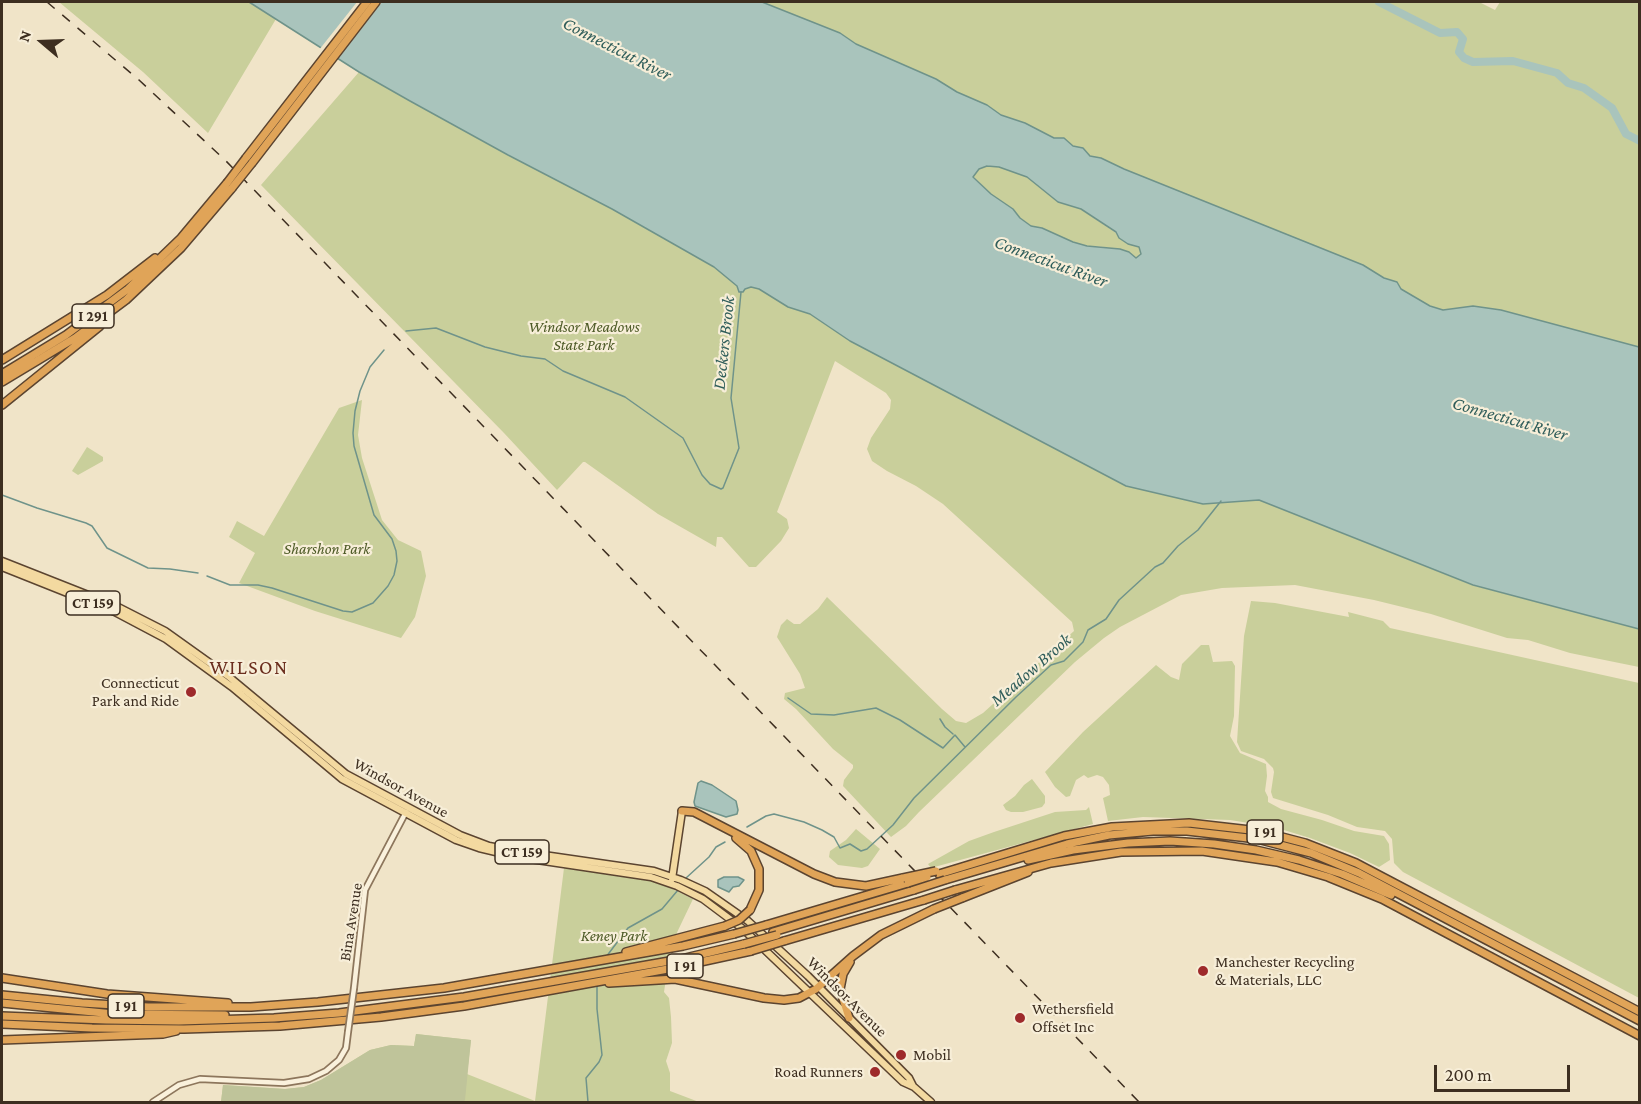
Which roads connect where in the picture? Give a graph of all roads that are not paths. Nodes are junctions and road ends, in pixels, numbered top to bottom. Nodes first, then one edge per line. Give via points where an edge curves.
1 (367, 2) edge
2 (376, 2) edge
3 (310, 80) junction
4 (230, 186) junction
5 (175, 245) junction
6 (133, 294) junction
7 (2, 360) edge
8 (2, 374) edge
9 (2, 382) edge
10 (2, 405) edge
11 (2, 561) edge
12 (2, 567) edge
13 (322, 758) junction
14 (406, 811) junction
15 (682, 811) junction
16 (1112, 831) junction
17 (1095, 834) junction
18 (1115, 848) junction
19 (1097, 850) junction
20 (1041, 865) junction
21 (906, 881) junction
22 (947, 882) junction
23 (679, 883) junction
24 (859, 950) junction
25 (629, 953) junction
26 (577, 975) junction
27 (2, 978) edge
28 (616, 981) junction
29 (818, 987) junction
30 (812, 992) junction
31 (2, 995) edge
32 (2, 1003) edge
33 (251, 1006) junction
34 (1640, 1012) edge
35 (2, 1016) edge
36 (846, 1021) junction
37 (1640, 1022) edge
38 (2, 1024) edge
39 (1640, 1026) edge
40 (184, 1029) junction
41 (1640, 1036) edge
42 (2, 1040) edge
43 (153, 1102) edge
44 (931, 1102) edge

1 - 3 highway, I 291
2 - 3 highway, I 291
3 - 4 highway, I 291, bridge
4 - 5 highway, I 291
4 - 6 highway, I 291 via 191,238
5 - 7 highway via 107,295
5 - 8 highway, I 291 via 92,317
6 - 9 highway, I 291 via 67,343
6 - 10 highway
11 - 13 main road, Windsor Avenue / CT 159 via 110,603 159,628 228,676
12 - 13 main road, Windsor Avenue / CT 159 via 115,612 166,639
13 - 14 main road, Windsor Avenue / CT 159
14 - 23 main road, Windsor Avenue / CT 159 via 475,841 524,856 621,869
14 - 43 street, Bina Avenue, bridge via 365,890 346,1048 333,1065 305,1080 284,1083 195,1080 173,1088
15 - 21 highway via 694,812 835,882 866,886
15 - 23 main road
15 - 25 highway, bridge via 737,839 753,853 760,884 756,900 737,921
16 - 17 highway
16 - 34 highway, I 91 via 1164,823 1219,825 1276,834 1314,846 1373,871
16 - 37 highway via 1218,833 1311,853 1379,883
17 - 21 highway, I 91, bridge via 1064,836
17 - 22 highway
18 - 19 highway
18 - 39 highway via 1170,842 1225,845 1277,854 1332,870 1395,897
18 - 41 highway, I 91 via 1220,852 1278,862 1328,877 1388,902
19 - 20 highway, I 91
19 - 22 highway via 1044,856
20 - 24 highway, bridge via 894,927
20 - 28 highway, I 91, bridge via 752,951
21 - 25 highway, I 91, bridge via 734,934
22 - 26 highway, bridge via 743,943
23 - 29 main road, Windsor Avenue / CT 159 via 716,898 739,914
23 - 30 main road, Windsor Avenue / CT 159 via 723,912
24 - 29 highway
24 - 36 highway via 840,982
25 - 33 highway, I 91 via 409,993
26 - 32 highway via 392,1003 262,1014 129,1014
26 - 35 highway via 419,1004 293,1017 155,1021
27 - 33 highway via 100,993
28 - 30 highway via 675,979 780,1000
28 - 40 highway, I 91 via 381,1017
29 - 30 highway
29 - 36 main road, Windsor Avenue / CT 159
30 - 36 main road, Windsor Avenue / CT 159
31 - 33 highway, I 91 via 119,1006
36 - 44 main road, Windsor Avenue / CT 159 via 903,1082
38 - 40 highway, I 91
40 - 42 highway via 163,1034

